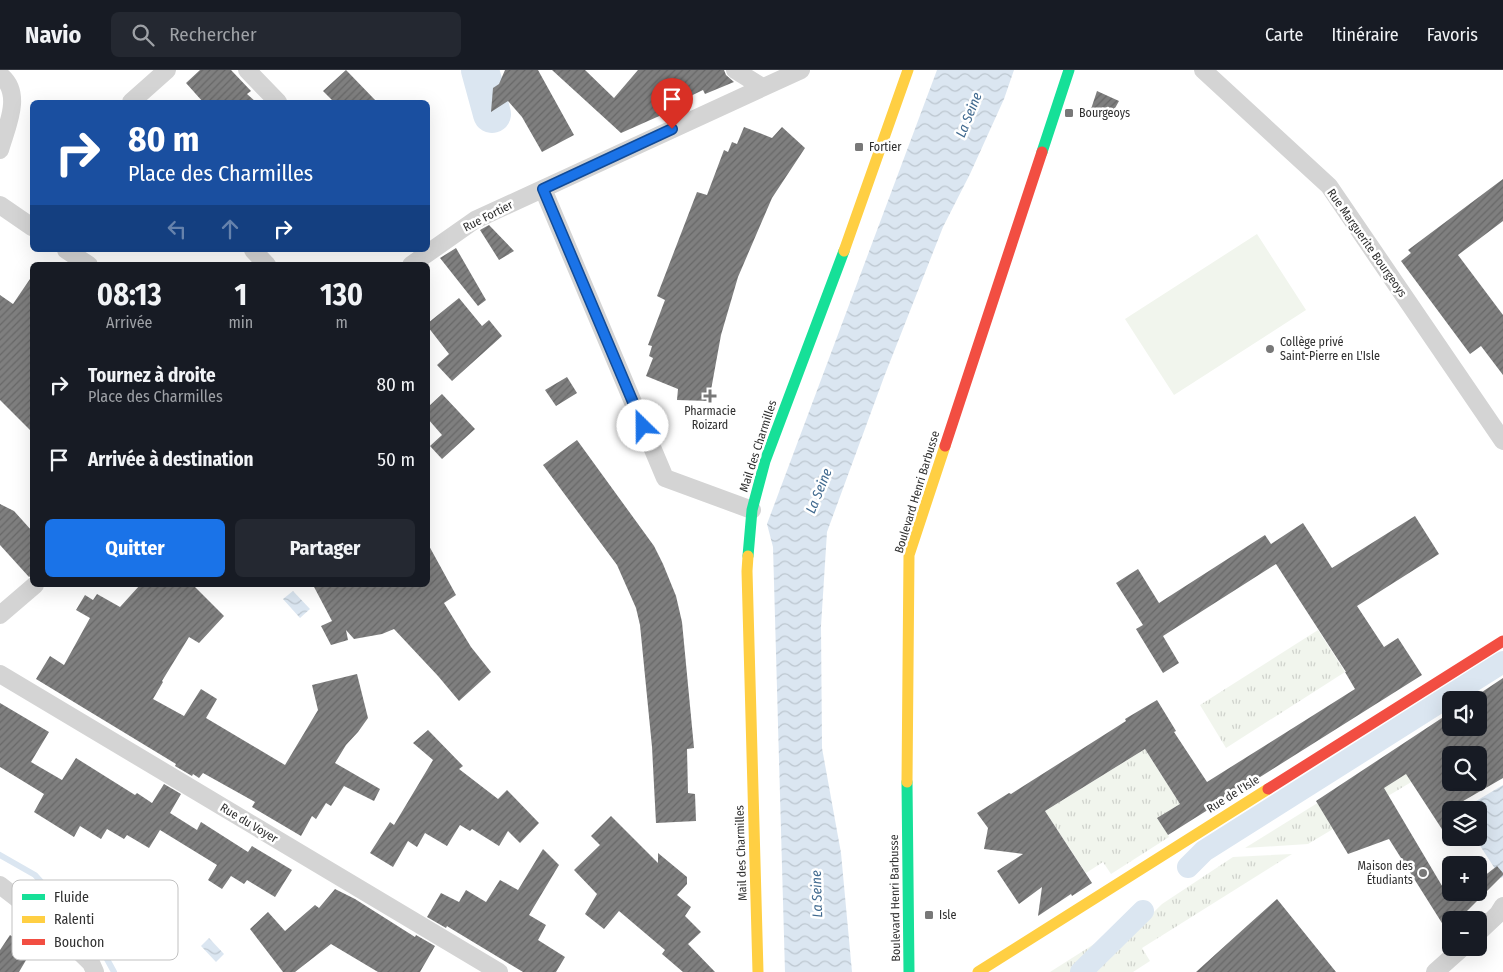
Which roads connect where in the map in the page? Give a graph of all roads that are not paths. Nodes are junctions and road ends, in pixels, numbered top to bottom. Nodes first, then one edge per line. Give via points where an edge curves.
1 (3, 70) edge
2 (166, 70) edge
3 (247, 70) edge
4 (735, 70) edge
5 (801, 70) edge
6 (908, 70) edge
7 (1069, 70) edge
8 (1205, 71) edge
9 (0, 76) edge
10 (762, 87) junction
11 (133, 100) edge
12 (276, 100) edge
13 (0, 150) edge
14 (543, 189) junction
15 (0, 205) edge
16 (30, 226) edge
17 (430, 249) edge
18 (69, 252) edge
19 (255, 252) edge
20 (84, 262) edge
21 (264, 262) edge
22 (1503, 441) edge
23 (752, 510) junction
24 (33, 587) edge
25 (0, 615) edge
26 (1503, 640) edge
27 (0, 674) edge
28 (0, 884) edge
29 (12, 894) edge
30 (1501, 914) edge
31 (1487, 925) edge
32 (1453, 956) edge
33 (88, 960) edge
34 (95, 972) edge
35 (499, 972) edge
36 (758, 972) edge
37 (909, 972) edge
38 (978, 972) edge
39 (1435, 972) edge

1 - 9 street
2 - 11 street
3 - 12 street
4 - 10 street
5 - 10 street, Rue Fortier
6 - 23 main road, Mail des Charmilles via 765,461
7 - 37 main road, Boulevard Henri Barbusse via 909,555
8 - 22 street, Rue Marguerite Bourgeoys via 1329,186
9 - 13 street via 8,85 12,112
10 - 14 street, Rue Fortier
14 - 17 street, Rue Fortier via 475,220
14 - 23 street via 665,478
15 - 16 street
18 - 20 street
19 - 21 street
23 - 36 main road, Mail des Charmilles via 747,571
24 - 25 street
26 - 38 main road, Rue de l'Isle
27 - 35 street, Rue du Voyer
28 - 29 street
30 - 31 street
32 - 39 street
33 - 34 street

